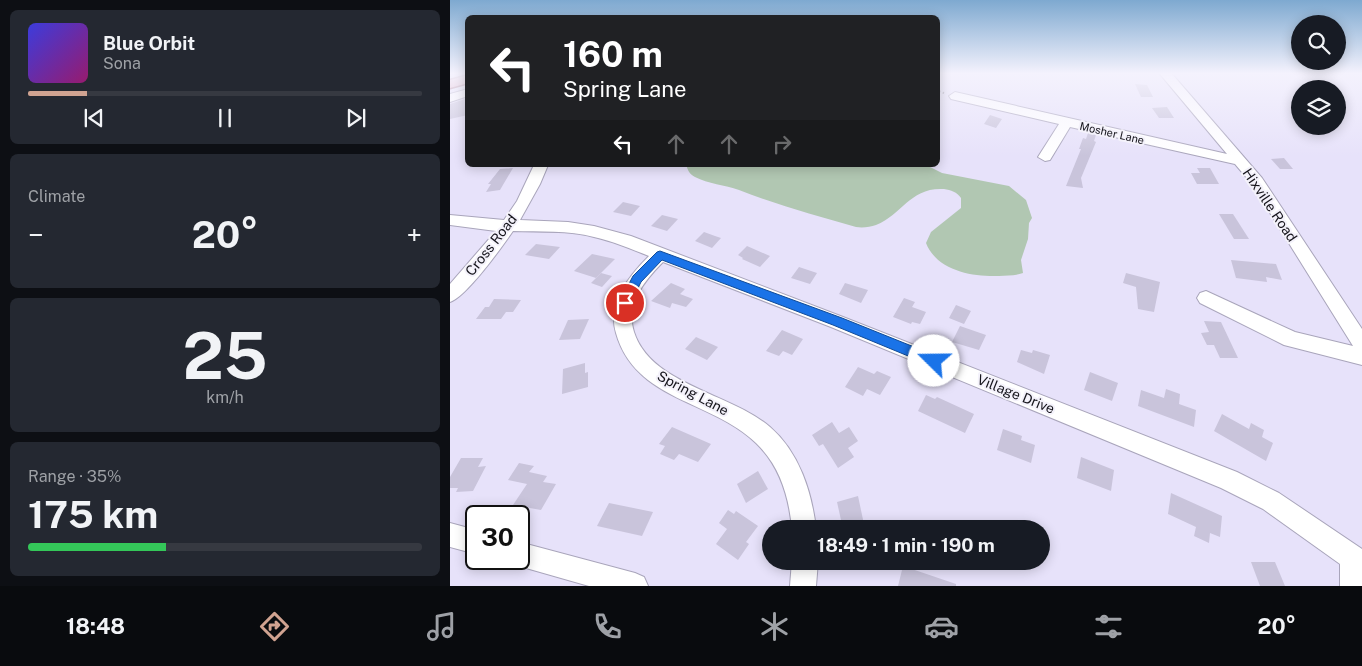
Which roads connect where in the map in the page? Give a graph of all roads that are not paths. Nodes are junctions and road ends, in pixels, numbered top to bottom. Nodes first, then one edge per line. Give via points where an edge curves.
1 (978, 101) edge
2 (1190, 101) edge
3 (1066, 122) junction
4 (1045, 157) dead end
5 (1240, 160) junction
6 (540, 167) edge
7 (450, 220) edge
8 (509, 226) junction
9 (660, 255) junction
10 (450, 295) edge
11 (1206, 298) dead end
12 (1362, 345) edge
13 (1362, 357) edge
14 (803, 520) edge
15 (450, 535) edge
16 (465, 539) edge
17 (530, 557) edge
18 (1357, 560) edge
19 (804, 570) edge
20 (635, 586) edge
21 (803, 586) edge
22 (1353, 586) edge

1 - 3 street, Mosher Lane
2 - 5 street, Hixville Road
3 - 4 street
3 - 5 street, Mosher Lane
5 - 12 street, Hixville Road via 1257,181
6 - 8 street, Cross Road
7 - 8 street, Village Drive
8 - 9 street, Village Drive via 558,226 594,231
8 - 10 street, Cross Road
9 - 14 street, Spring Lane via 637,279 625,303 623,328 631,351 656,374 736,415 761,433 784,460 800,500
9 - 18 street, Village Drive via 837,322 1236,483 1272,501
11 - 13 street via 1291,339
15 - 16 street
17 - 20 street
18 - 22 street
19 - 21 street

